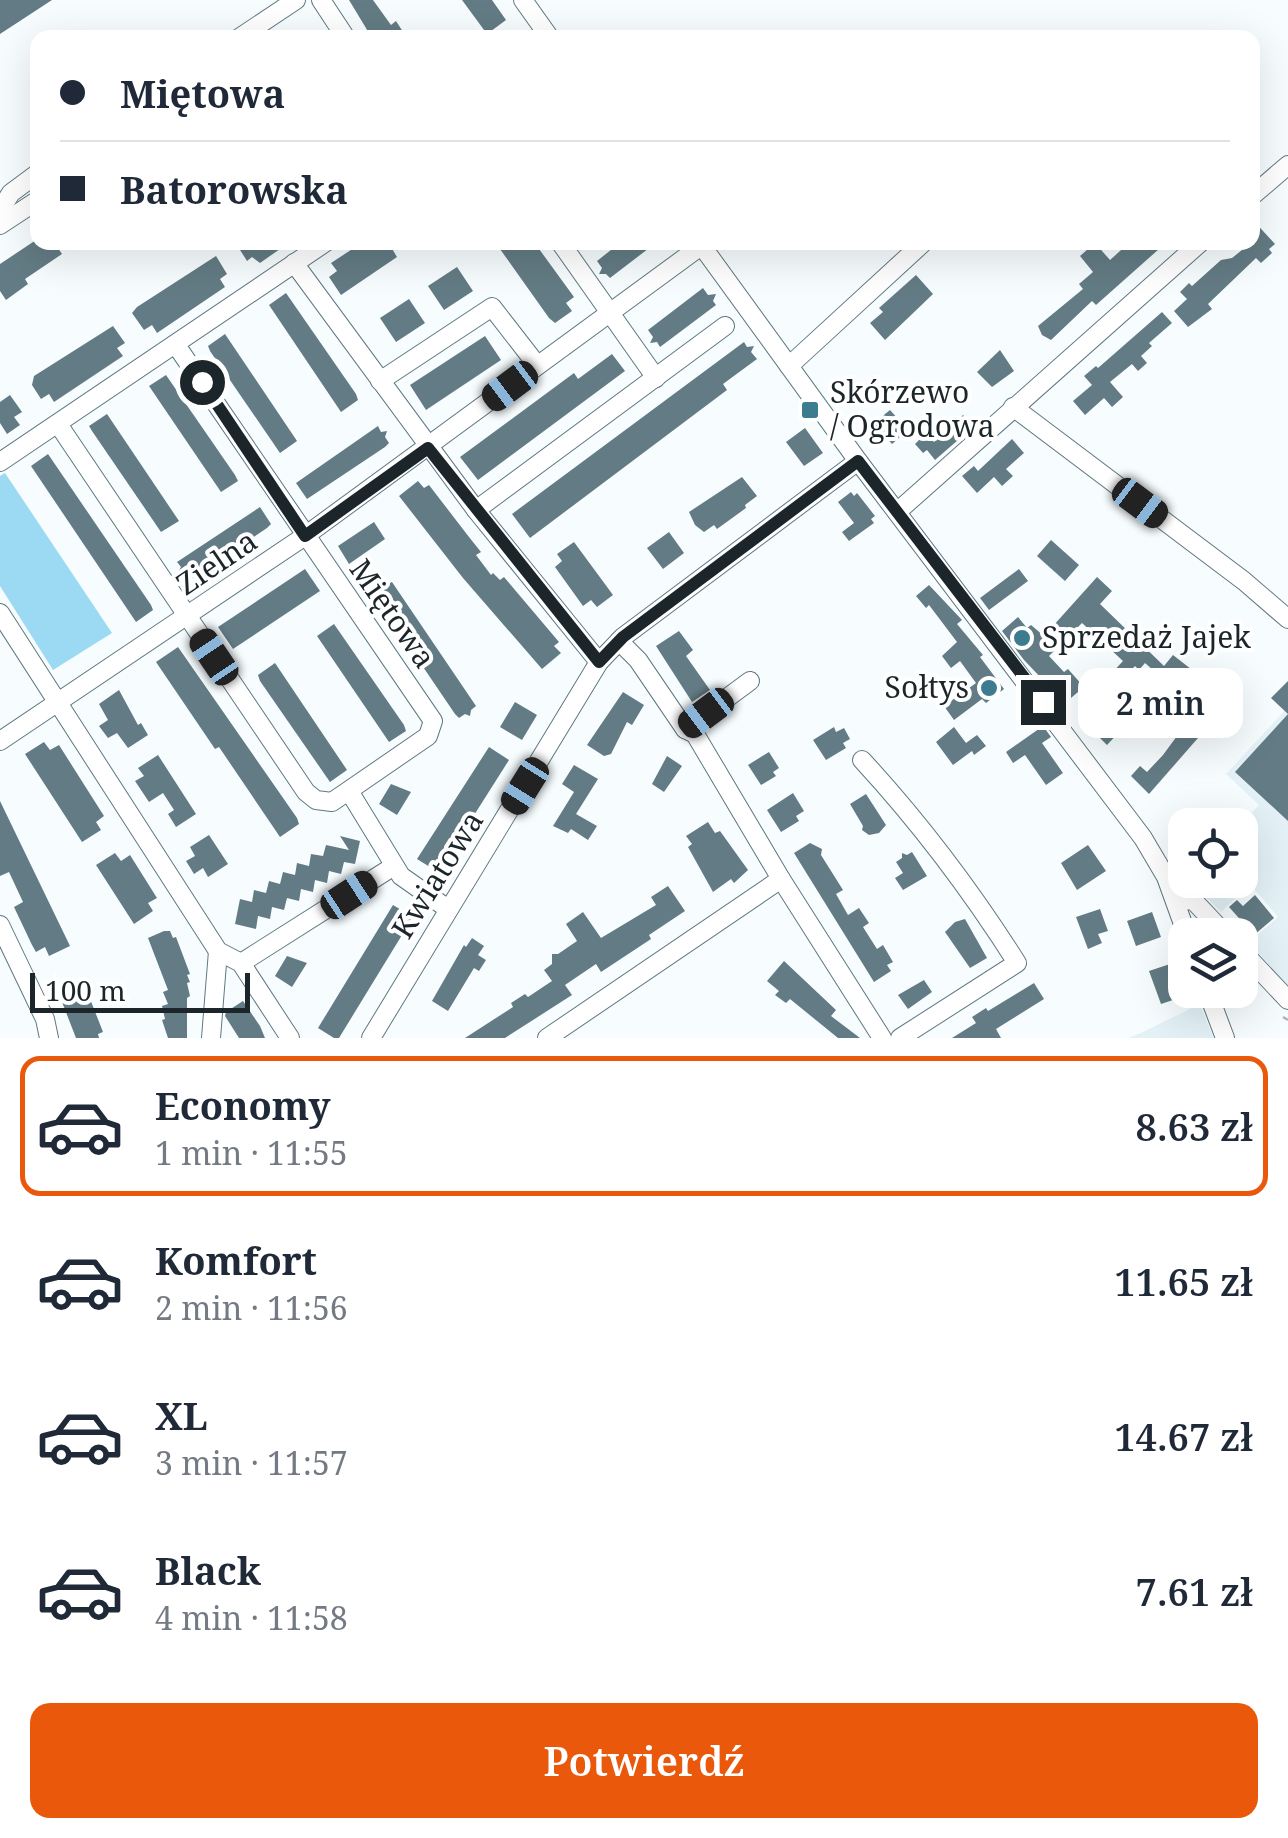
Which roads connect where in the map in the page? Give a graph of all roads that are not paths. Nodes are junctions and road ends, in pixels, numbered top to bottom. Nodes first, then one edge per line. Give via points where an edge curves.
1 (296, 0) edge
2 (321, 0) edge
3 (533, 4) edge
4 (251, 30) edge
5 (341, 30) edge
6 (546, 30) edge
7 (1288, 165) edge
8 (30, 179) edge
9 (1260, 189) edge
10 (30, 205) edge
11 (0, 210) edge
12 (0, 225) edge
13 (314, 250) edge
14 (566, 250) edge
15 (692, 250) edge
16 (704, 250) edge
17 (915, 250) edge
18 (1191, 250) edge
19 (294, 263) junction
20 (611, 312) junction
21 (725, 326) dead end
22 (176, 345) junction
23 (537, 364) junction
24 (789, 366) junction
25 (656, 378) junction
26 (380, 381) junction
27 (1013, 407) junction
28 (58, 424) junction
29 (428, 448) junction
30 (858, 461) junction
31 (0, 462) edge
32 (476, 510) junction
33 (897, 512) junction
34 (305, 536) junction
35 (0, 613) edge
36 (187, 617) junction
37 (1288, 619) edge
38 (619, 641) junction
39 (599, 662) junction
40 (750, 680) dead end
41 (57, 702) junction
42 (685, 729) junction
43 (0, 741) edge
44 (862, 760) dead end
45 (349, 791) junction
46 (394, 866) junction
47 (781, 880) junction
48 (1175, 899) junction
49 (448, 908) junction
50 (1181, 918) edge
51 (1210, 918) edge
52 (0, 926) edge
53 (218, 951) junction
54 (242, 962) junction
55 (1258, 973) edge
56 (1214, 1008) edge
57 (1285, 1008) edge
58 (49, 1038) edge
59 (211, 1038) edge
60 (290, 1038) edge
61 (370, 1038) edge
62 (547, 1038) edge
63 (882, 1038) edge
64 (900, 1038) edge
65 (1225, 1038) edge

1 - 4 street
2 - 5 street
3 - 6 street
7 - 9 street
8 - 11 street
10 - 12 street
13 - 19 street
14 - 20 street
15 - 20 street, Zielna
16 - 24 street
17 - 24 street
18 - 27 street
19 - 22 street
19 - 26 street
20 - 23 street, Zielna
20 - 25 street
21 - 25 street
22 - 28 street
22 - 34 street, Miętowa
23 - 26 street via 492,308
23 - 29 street, Zielna
24 - 30 street
25 - 32 street
26 - 29 street
27 - 33 street
27 - 37 street
28 - 31 street
28 - 36 street
29 - 32 street
29 - 34 street, Zielna
30 - 33 street
30 - 38 street, Kwiatowa
32 - 39 street
33 - 48 street via 1143,838
34 - 36 street, Zielna
34 - 45 street, Miętowa via 433,721 428,736
35 - 41 street
36 - 41 street, Zielna
36 - 45 street via 306,792 332,802
38 - 39 street, Kwiatowa
38 - 42 street
39 - 49 street, Kwiatowa
40 - 42 street
41 - 43 street, Zielna
41 - 53 street
42 - 47 street
44 - 64 street via 916,819 1017,962
45 - 46 street
46 - 49 street
46 - 54 street
47 - 62 street
47 - 63 street
48 - 50 street
48 - 51 street via 1194,901
49 - 61 street, Kwiatowa
52 - 58 street
53 - 54 street
53 - 59 street
54 - 60 street
55 - 57 street
56 - 65 street

